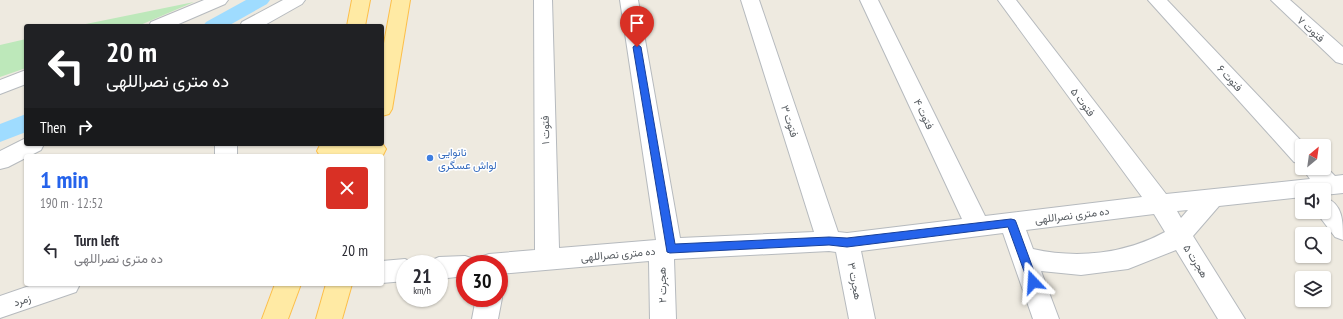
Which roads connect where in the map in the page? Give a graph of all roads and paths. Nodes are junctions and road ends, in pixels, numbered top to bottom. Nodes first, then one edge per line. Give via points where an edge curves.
1 (219, 0) edge
2 (296, 0) edge
3 (361, 0) edge
4 (402, 0) edge
5 (543, 0) edge
6 (629, 0) edge
7 (750, 0) edge
8 (869, 0) edge
9 (1007, 0) edge
10 (1157, 0) edge
11 (1280, 0) edge
12 (163, 24) edge
13 (254, 24) edge
14 (356, 24) edge
15 (1343, 58) edge
16 (24, 78) edge
17 (0, 87) edge
18 (384, 98) edge
19 (29, 146) edge
20 (1295, 148) edge
21 (328, 150) edge
22 (375, 150) edge
23 (0, 161) edge
24 (1295, 190) edge
25 (1213, 198) junction
26 (1160, 204) junction
27 (1331, 205) edge
28 (1011, 222) junction
29 (978, 227) junction
30 (1343, 230) edge
31 (1180, 235) junction
32 (838, 242) junction
33 (666, 250) junction
34 (1024, 257) junction
35 (547, 260) junction
36 (508, 263) edge
37 (396, 271) edge
38 (384, 272) edge
39 (59, 286) edge
40 (287, 286) edge
41 (338, 286) edge
42 (0, 307) edge
43 (487, 307) edge
44 (275, 319) edge
45 (329, 319) edge
46 (484, 319) edge
47 (663, 319) edge
48 (862, 319) edge
49 (1046, 319) edge
50 (1232, 319) edge

1 - 12 street
2 - 13 street
3 - 14 main road
4 - 18 main road
5 - 35 street, فتوت ۱
6 - 33 street, هجرت ۲
7 - 32 street, فتوت ۳
8 - 29 street, فتوت ۴
9 - 26 street, فتوت ۵
10 - 20 street, فتوت ۶
11 - 15 street, فتوت ۷
16 - 17 street
19 - 23 street
21 - 22 main road
24 - 25 street, ده متری نصراللهی
25 - 26 street, ده متری نصراللهی
25 - 31 street
26 - 28 street, ده متری نصراللهی
26 - 31 street, هجرت ۵
27 - 30 street
28 - 29 street, ده متری نصراللهی
28 - 34 street
29 - 32 street, ده متری نصراللهی
31 - 34 street via 1161,246 1128,259 1081,265 1041,262
31 - 50 street, هجرت ۵
32 - 33 street, ده متری نصراللهی
32 - 48 street, هجرت ۳
33 - 35 street, ده متری نصراللهی
33 - 47 street, هجرت ۲
34 - 49 street
35 - 36 street, ده متری نصراللهی
37 - 38 street
39 - 42 street, زمرد
40 - 44 main road
41 - 45 main road
43 - 46 street

